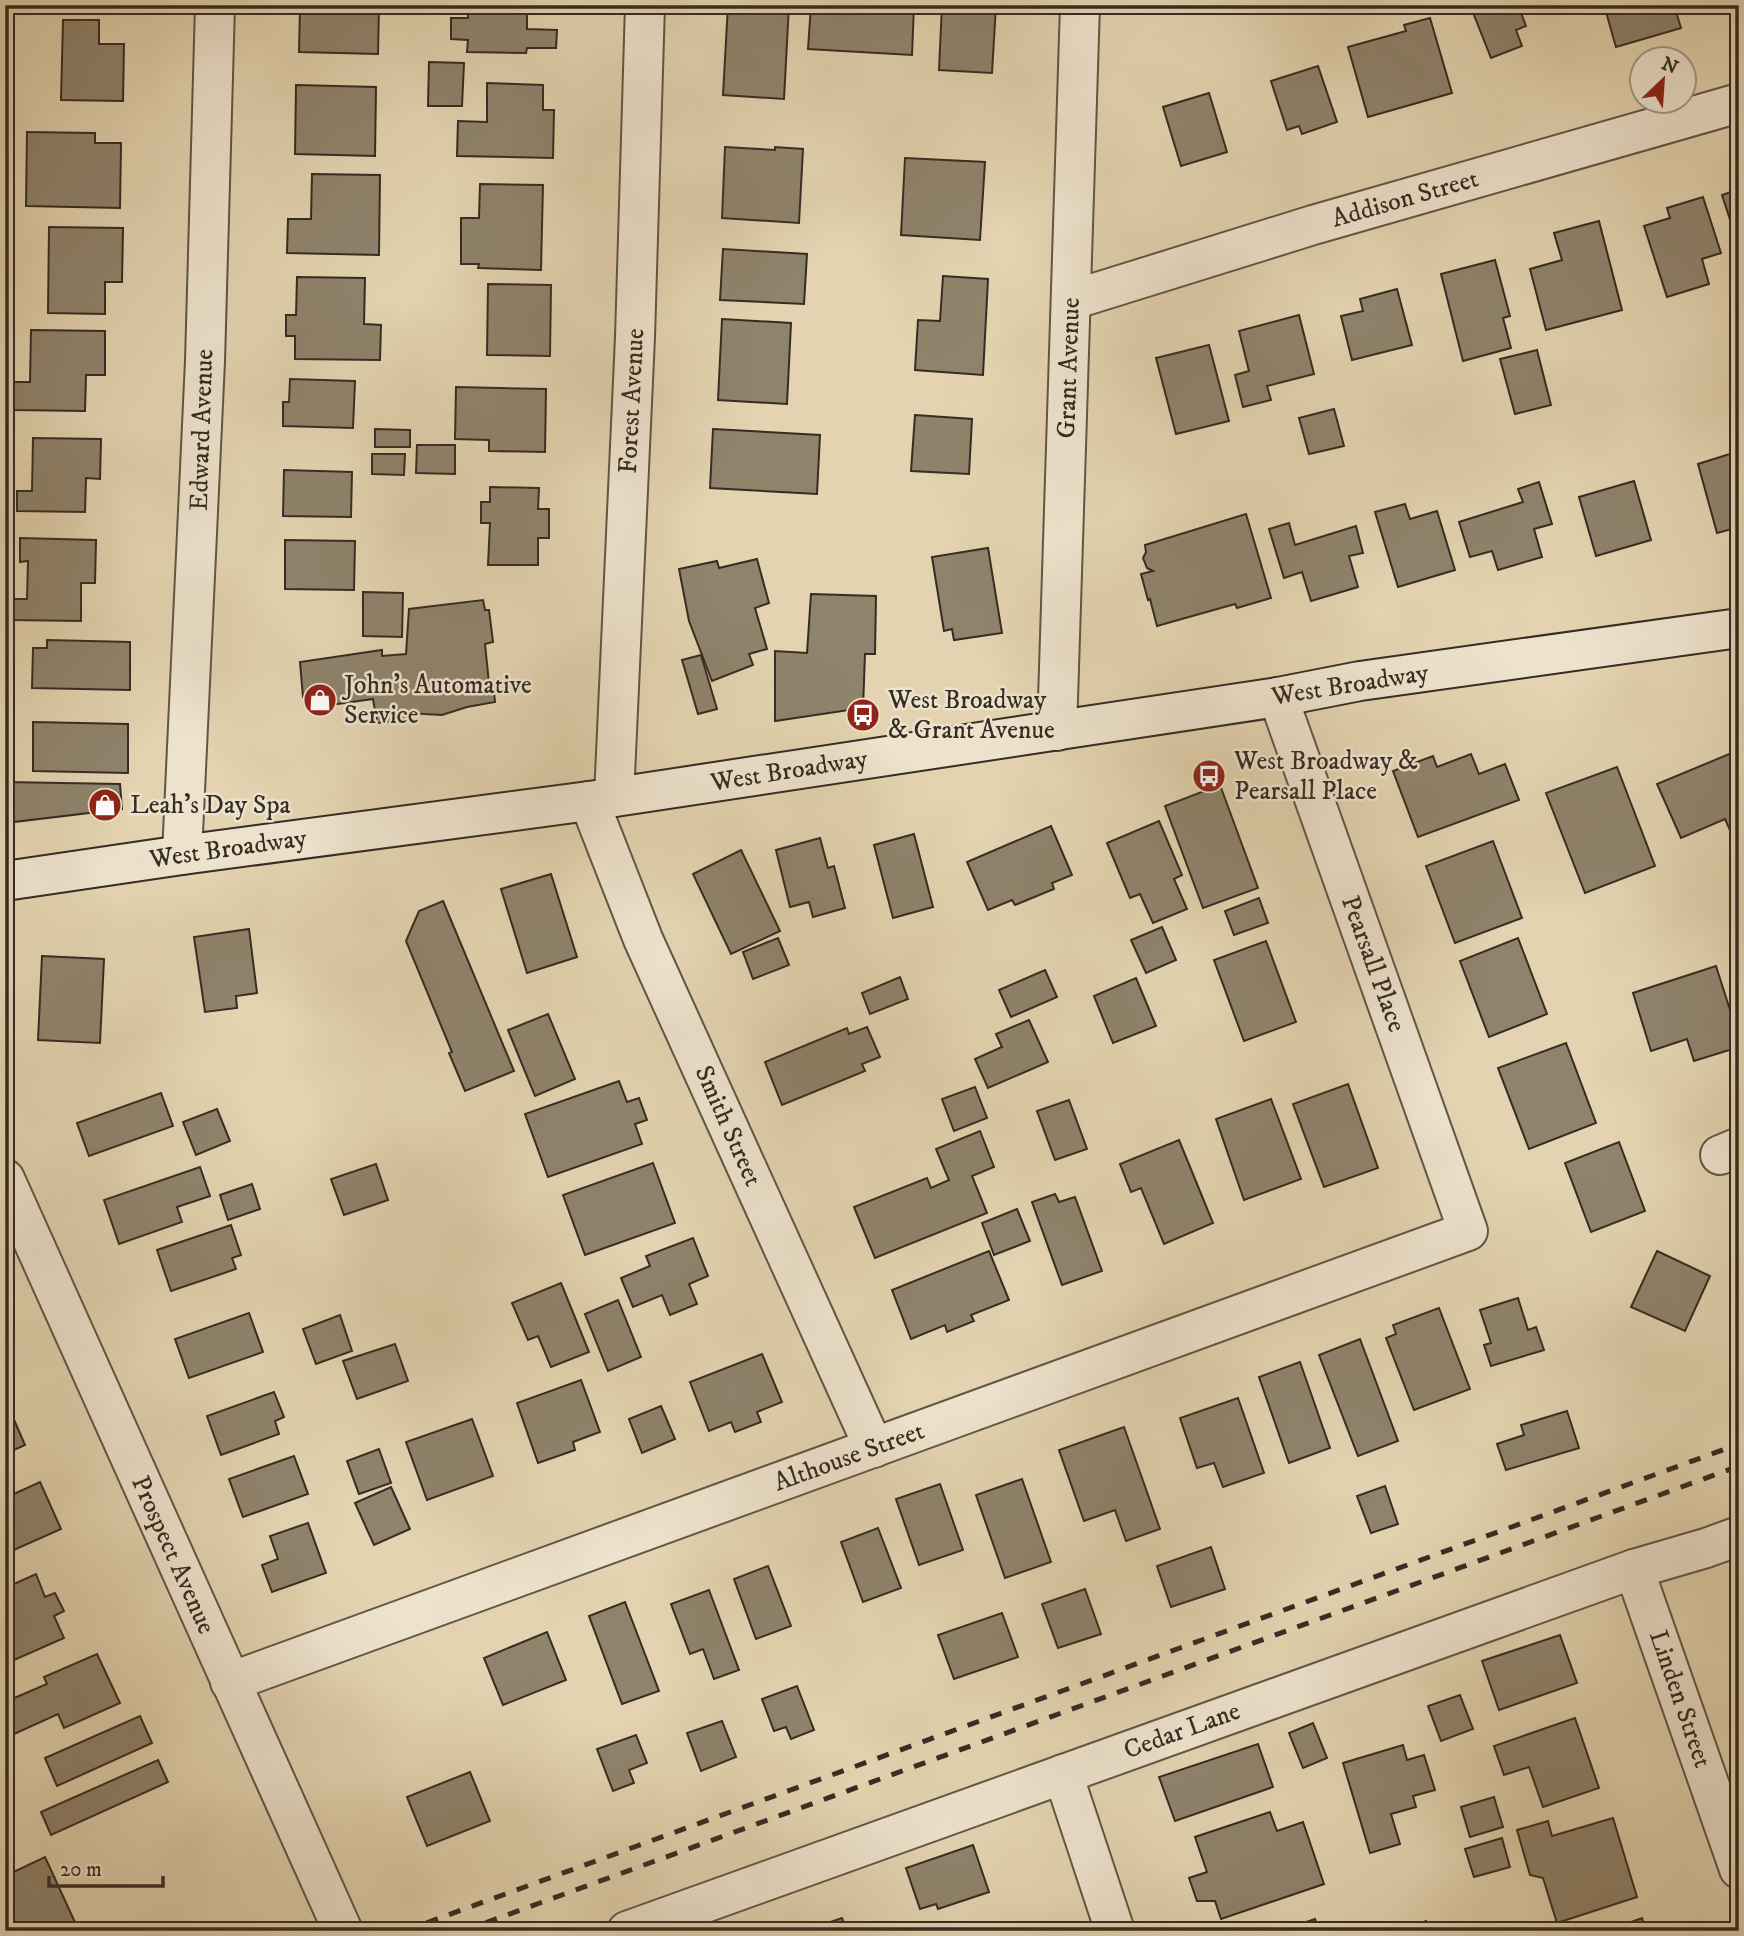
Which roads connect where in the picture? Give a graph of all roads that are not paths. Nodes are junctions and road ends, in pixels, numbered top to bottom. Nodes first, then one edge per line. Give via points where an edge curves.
1 (215, 5) edge
2 (645, 5) edge
3 (1080, 5) edge
4 (1739, 103) edge
5 (1072, 300) junction
6 (1739, 628) edge
7 (1278, 697) junction
8 (1056, 731) junction
9 (601, 799) junction
10 (182, 855) junction
11 (5, 881) edge
12 (5, 1179) edge
13 (1468, 1231) joint
14 (874, 1448) junction
15 (1739, 1536) edge
16 (1634, 1569) junction
17 (230, 1682) junction
18 (1063, 1774) junction
19 (1739, 1869) edge
20 (342, 1931) edge
21 (627, 1931) edge
22 (1115, 1931) edge

1 - 10 street, Edward Avenue via 205,375
2 - 9 street, Forest Avenue via 635,337
3 - 5 street, Grant Avenue
4 - 5 street, Addison Street via 1313,225
5 - 8 street, Grant Avenue
6 - 7 street, West Broadway via 1360,681
7 - 8 street, West Broadway
7 - 13 street, Pearsall Place
8 - 9 street, West Broadway
9 - 10 street, West Broadway
9 - 14 street, Smith Street via 643,939
10 - 11 street, West Broadway
12 - 17 street, Prospect Avenue
13 - 14 street, Althouse Street
14 - 17 street, Althouse Street
15 - 16 street, Cedar Lane
16 - 18 street, Cedar Lane
16 - 19 street, Linden Street
17 - 20 street, Prospect Avenue
18 - 21 street, Cedar Lane
18 - 22 street

